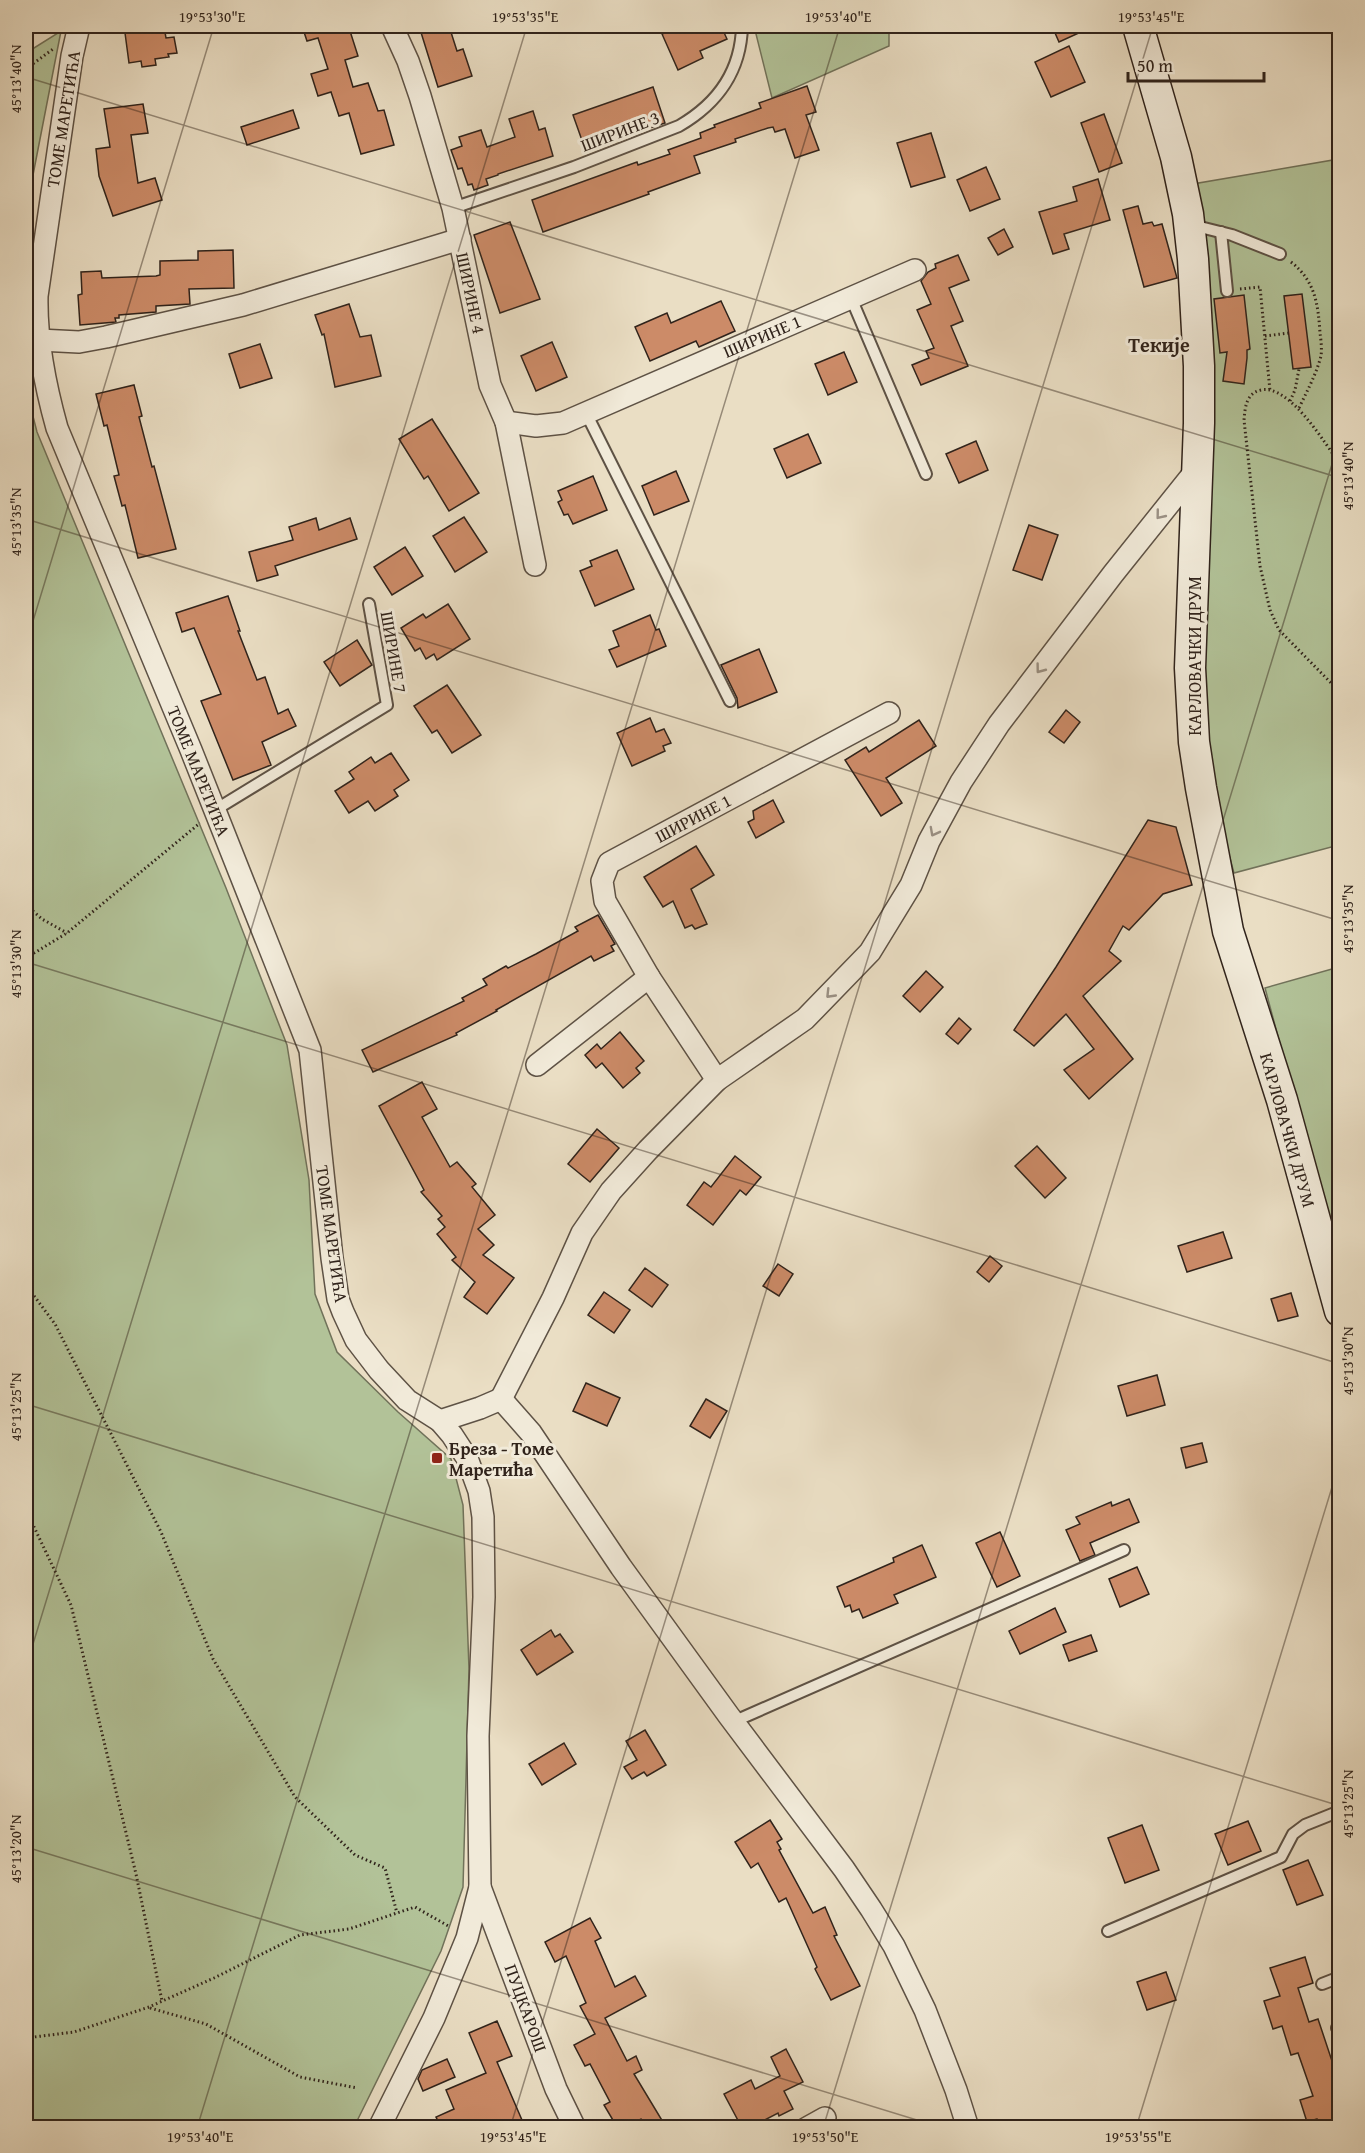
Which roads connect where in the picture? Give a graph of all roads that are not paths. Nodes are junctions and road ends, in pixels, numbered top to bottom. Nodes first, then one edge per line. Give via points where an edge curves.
1 (79, 26) edge
2 (392, 26) edge
3 (742, 26) edge
4 (1138, 26) edge
5 (453, 208) junction
6 (1189, 224) junction
7 (1221, 232) junction
8 (460, 238) junction
9 (1280, 254) road end
10 (915, 270) dead end
11 (1227, 291) road end
12 (850, 298) junction
13 (39, 340) junction
14 (586, 413) junction
15 (506, 422) junction
16 (1197, 469) junction
17 (926, 474) dead end
18 (536, 565) dead end
19 (369, 604) dead end
20 (730, 701) dead end
21 (889, 713) dead end
22 (215, 810) junction
23 (649, 977) junction
24 (537, 1065) dead end
25 (717, 1080) junction
26 (1340, 1311) edge
27 (501, 1399) junction
28 (440, 1421) junction
29 (1124, 1550) dead end
30 (735, 1721) junction
31 (1340, 1811) edge
32 (480, 1887) junction
33 (1108, 1931) dead end
34 (1340, 1977) edge
35 (1322, 1984) dead end
36 (379, 2127) edge
37 (575, 2127) edge
38 (968, 2127) edge

1 - 13 street, ТОМЕ МАРЕТИЋА via 40,267
2 - 5 street, ШИРИНЕ 4 via 420,96
3 - 5 lane, ШИРИНЕ 3 via 738,58 731,75 695,117 574,166
4 - 6 main road, КАРЛОВАЧКИ ДРУМ via 1176,157
5 - 8 street, ШИРИНЕ 4
6 - 7 lane
6 - 16 main road, КАРЛОВАЧКИ ДРУМ via 1198,366
7 - 9 lane
7 - 11 lane
8 - 13 street via 243,305 88,340
8 - 15 street, ШИРИНЕ 4 via 490,385
10 - 12 street, ШИРИНЕ 1
12 - 14 street, ШИРИНЕ 1
12 - 17 lane
13 - 22 street, ТОМЕ МАРЕТИЋА via 57,428
14 - 15 street, ШИРИНЕ 1 via 563,423 536,426
14 - 20 lane
15 - 18 street, ШИРИНЕ 4
16 -> 25 street via 999,724 961,782 929,841 911,885 870,952 805,1019
16 - 26 main road, КАРЛОВАЧКИ ДРУМ via 1190,668 1201,788 1228,931 1282,1100
19 - 22 lane, ШИРИНЕ 7 via 387,705
21 - 23 street, ШИРИНЕ 1 via 609,863 602,881 605,900
22 - 28 street, ТОМЕ МАРЕТИЋА via 310,1050 338,1299 356,1340 379,1370 415,1406
23 - 24 street
23 - 25 street, ШИРИНЕ 1
25 - 27 street via 619,1183 582,1233
27 - 28 street
27 - 30 street via 531,1433 621,1567
28 - 32 street via 467,1458 483,1517 478,1736
29 - 30 lane
30 - 38 street via 844,1869 894,1946 925,2010
31 - 33 lane via 1293,1834 1281,1857
32 - 36 street via 468,1938 434,2018
32 - 37 street, ПУЦКАРОШ via 556,2089
34 - 35 lane

